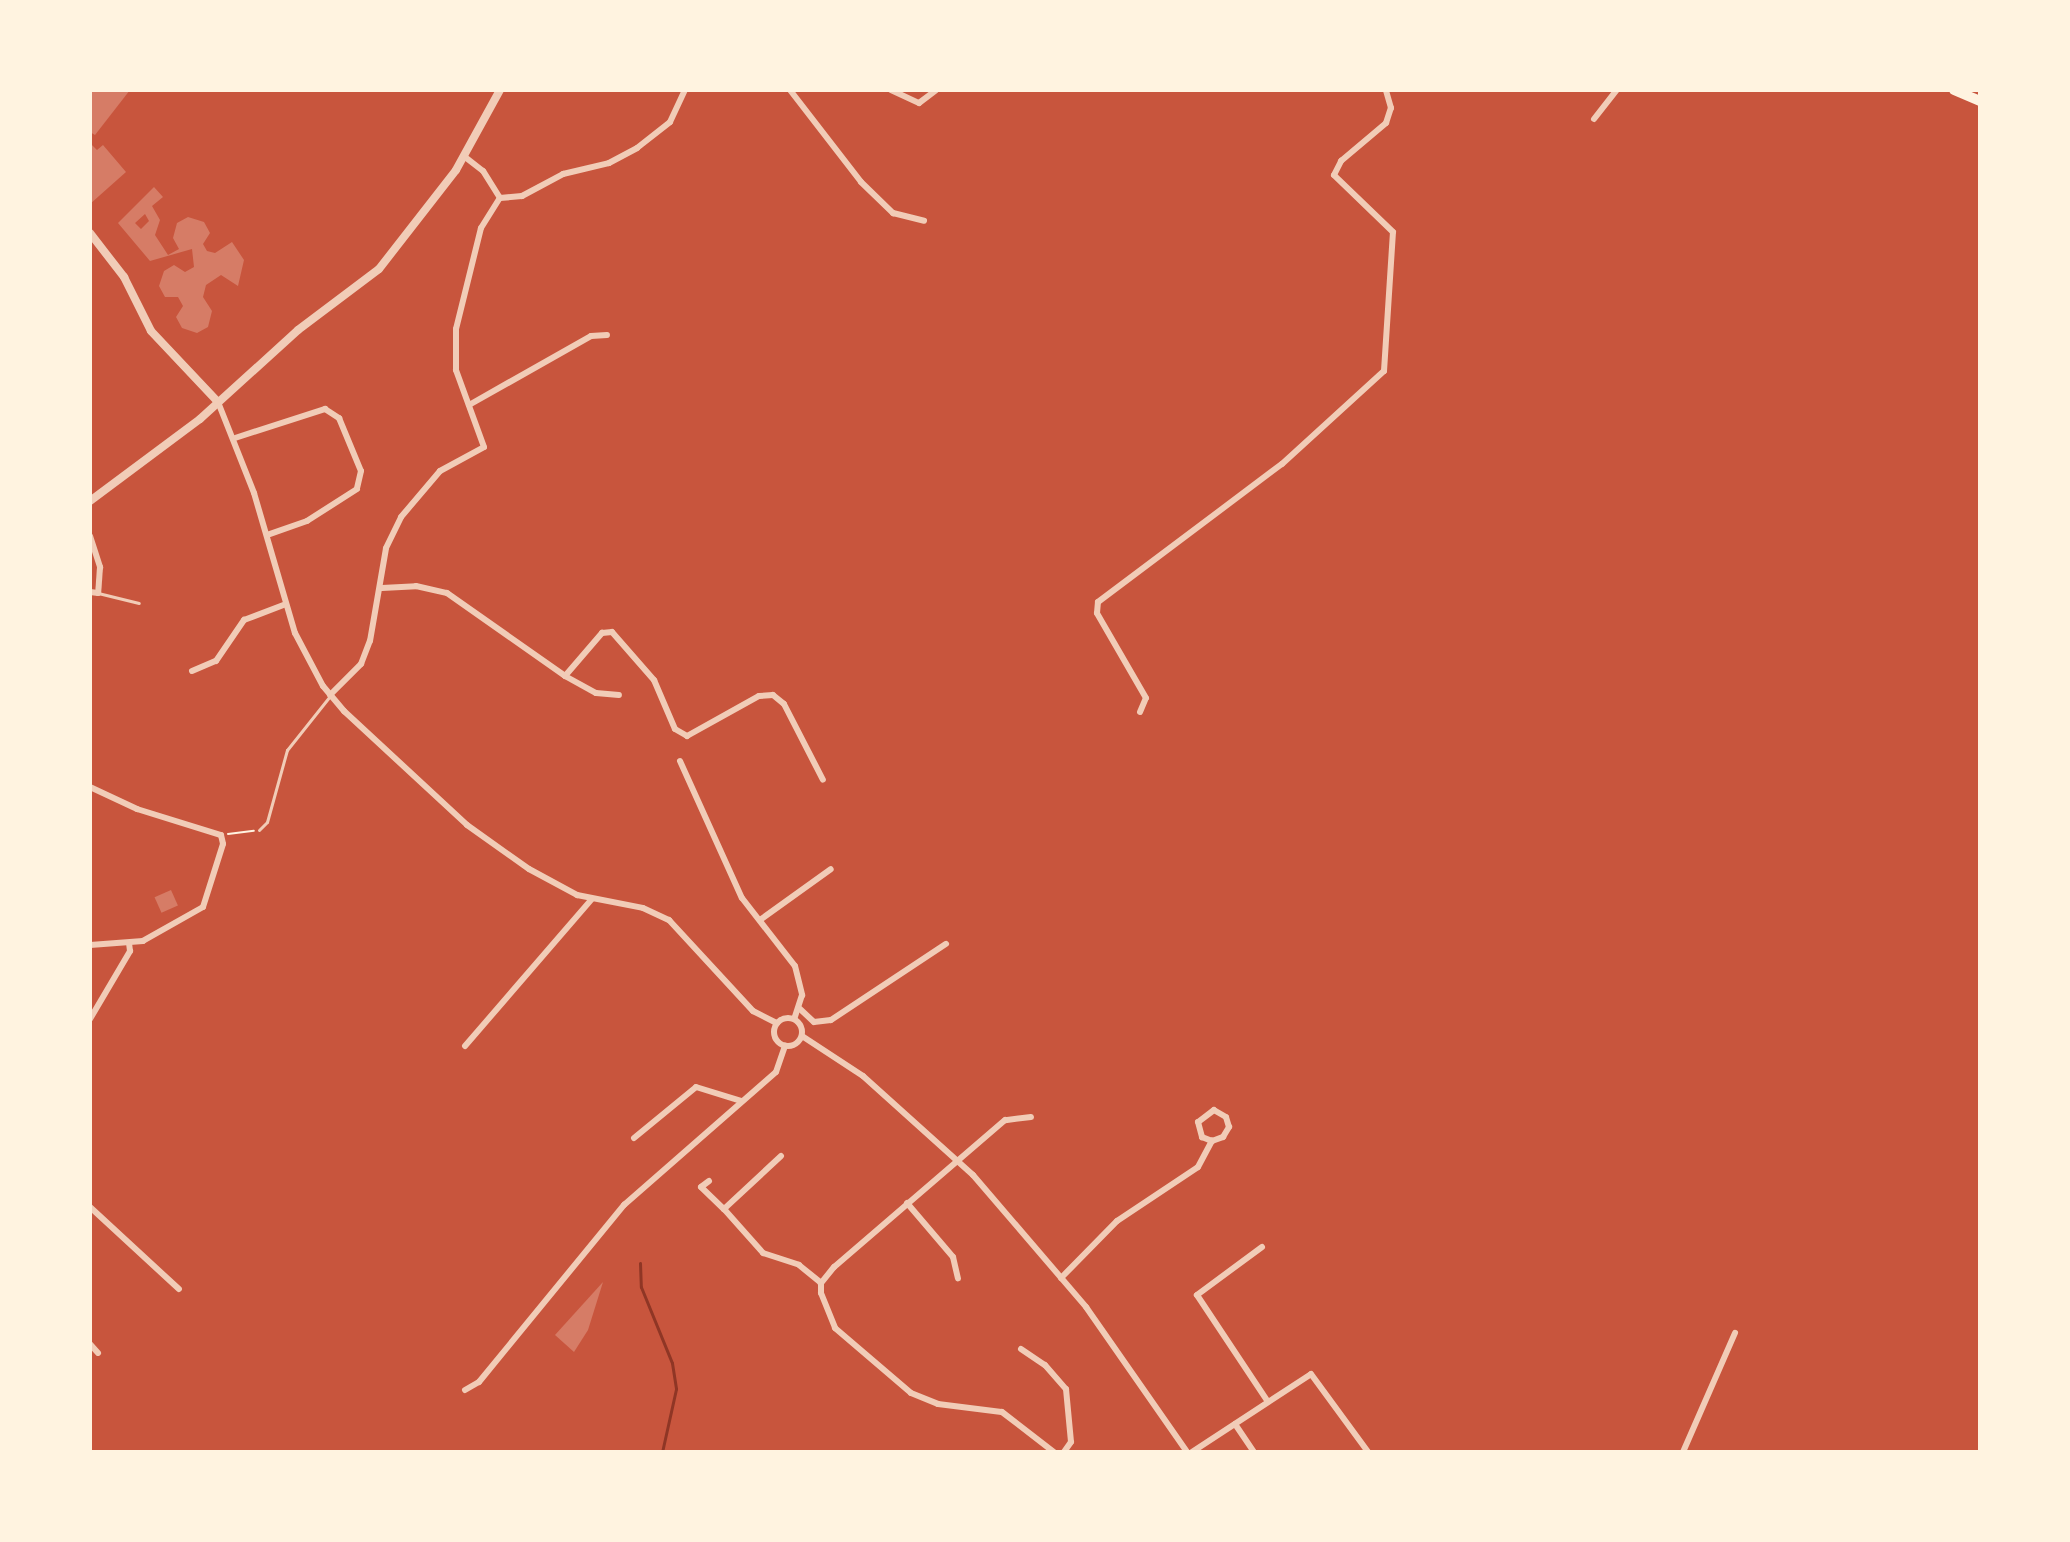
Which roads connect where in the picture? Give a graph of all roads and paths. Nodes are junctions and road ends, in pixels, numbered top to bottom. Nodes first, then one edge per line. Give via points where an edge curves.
1 (500, 90) edge
2 (685, 90) edge
3 (790, 90) edge
4 (891, 90) edge
5 (936, 90) edge
6 (1386, 90) edge
7 (1617, 90) edge
8 (1954, 90) edge
9 (1980, 101) edge
10 (1594, 119) dead end
11 (465, 157) junction
12 (500, 198) junction
13 (924, 221) dead end
14 (90, 233) edge
15 (607, 335) dead end
16 (218, 402) junction
17 (469, 405) junction
18 (235, 438) junction
19 (90, 501) edge
20 (267, 535) junction
21 (90, 536) edge
22 (382, 588) junction
23 (90, 592) edge
24 (98, 593) junction
25 (139, 603) dead end
26 (286, 604) junction
27 (192, 671) dead end
28 (565, 676) junction
29 (330, 695) junction
30 (619, 695) dead end
31 (1140, 712) dead end
32 (680, 761) dead end
33 (823, 780) dead end
34 (90, 787) edge
35 (259, 830) joint
36 (221, 835) junction
37 (831, 869) dead end
38 (592, 899) junction
39 (760, 920) junction
40 (129, 943) junction
41 (946, 944) dead end
42 (90, 945) edge
43 (800, 1009) junction
44 (90, 1019) edge
45 (794, 1019) junction
46 (777, 1023) junction
47 (802, 1036) junction
48 (465, 1046) dead end
49 (785, 1046) junction
50 (741, 1101) junction
51 (1031, 1117) dead end
52 (634, 1138) dead end
53 (1212, 1141) junction
54 (781, 1156) dead end
55 (960, 1160) junction
56 (709, 1181) dead end
57 (907, 1203) junction
58 (90, 1207) edge
59 (724, 1209) junction
60 (1262, 1247) dead end
61 (958, 1278) dead end
62 (1061, 1278) junction
63 (821, 1283) junction
64 (179, 1289) dead end
65 (1735, 1333) dead end
66 (90, 1344) edge
67 (1021, 1349) dead end
68 (98, 1353) dead end
69 (465, 1390) dead end
70 (1268, 1402) junction
71 (1235, 1424) junction
72 (1054, 1452) edge
73 (1064, 1452) edge
74 (1190, 1452) edge
75 (1254, 1452) edge
76 (1368, 1452) edge
77 (1683, 1452) edge

1 - 11 street
2 - 12 street via 670,122 637,148 609,163 563,174 522,196
3 - 13 street via 871,192 893,213
4 - 5 street via 919,103
6 - 31 street via 1391,108 1386,123 1341,161 1334,175 1393,232 1384,371 1282,464 1098,602 1097,613 1146,698
7 - 10 street
8 - 9 main road
11 - 12 street via 483,171
11 - 16 street via 379,269 298,330
12 - 17 street via 481,228 456,329 456,370
14 - 16 street via 124,277 157,339
15 - 17 street via 591,336
16 - 18 street
16 - 19 street
17 - 22 street via 484,447 440,471 401,517 386,548
18 - 20 street
18 - 20 street via 325,409 339,418 361,471 357,489 307,521
20 - 26 street
21 - 24 street via 100,567
22 - 28 street via 416,586 447,593
22 - 29 street via 361,664
23 - 24 street
24 - 25 lane
26 - 27 street via 244,620 216,661
26 - 29 street via 295,633
28 - 30 street via 596,693
28 - 33 street via 602,633 612,632 654,680 680,733 695,735 759,696 773,695 784,704
29 - 35 lane via 287,750 267,822
29 - 38 street via 483,838 562,889
32 - 39 street via 703,822 738,880 742,898
34 - 36 street via 137,809
35 - 36 path
36 - 40 street via 218,868 203,907 143,941
37 - 39 street
38 - 46 street via 643,908 669,920 753,1011
38 - 48 street
39 - 43 street via 795,966
40 - 42 street
40 - 44 street via 130,951
41 - 43 street via 831,1020 814,1022
43 - 45 street
45 - 46 street
45 - 47 street
46 - 49 street via 775,1037
47 - 49 street
47 - 55 street via 863,1076
49 - 50 street via 776,1072
50 - 52 street via 696,1087
50 - 69 street via 624,1205 479,1382
51 - 55 street via 1005,1120
53 - 53 street via 1229,1127 1226,1117 1214,1110 1198,1122 1202,1137
53 - 62 street via 1198,1167 1117,1221
54 - 59 street
55 - 57 street
55 - 62 street
56 - 59 street via 701,1187
57 - 61 street via 953,1257
57 - 63 street
58 - 64 street
59 - 63 street via 763,1253 799,1265
60 - 70 street via 1197,1295
62 - 74 street
63 - 72 street via 828,1319 898,1384 938,1404 1002,1412
65 - 77 street
66 - 68 street
67 - 73 street via 1066,1389 1071,1442
70 - 71 street
70 - 76 street via 1316,1375
71 - 74 street
71 - 75 street

